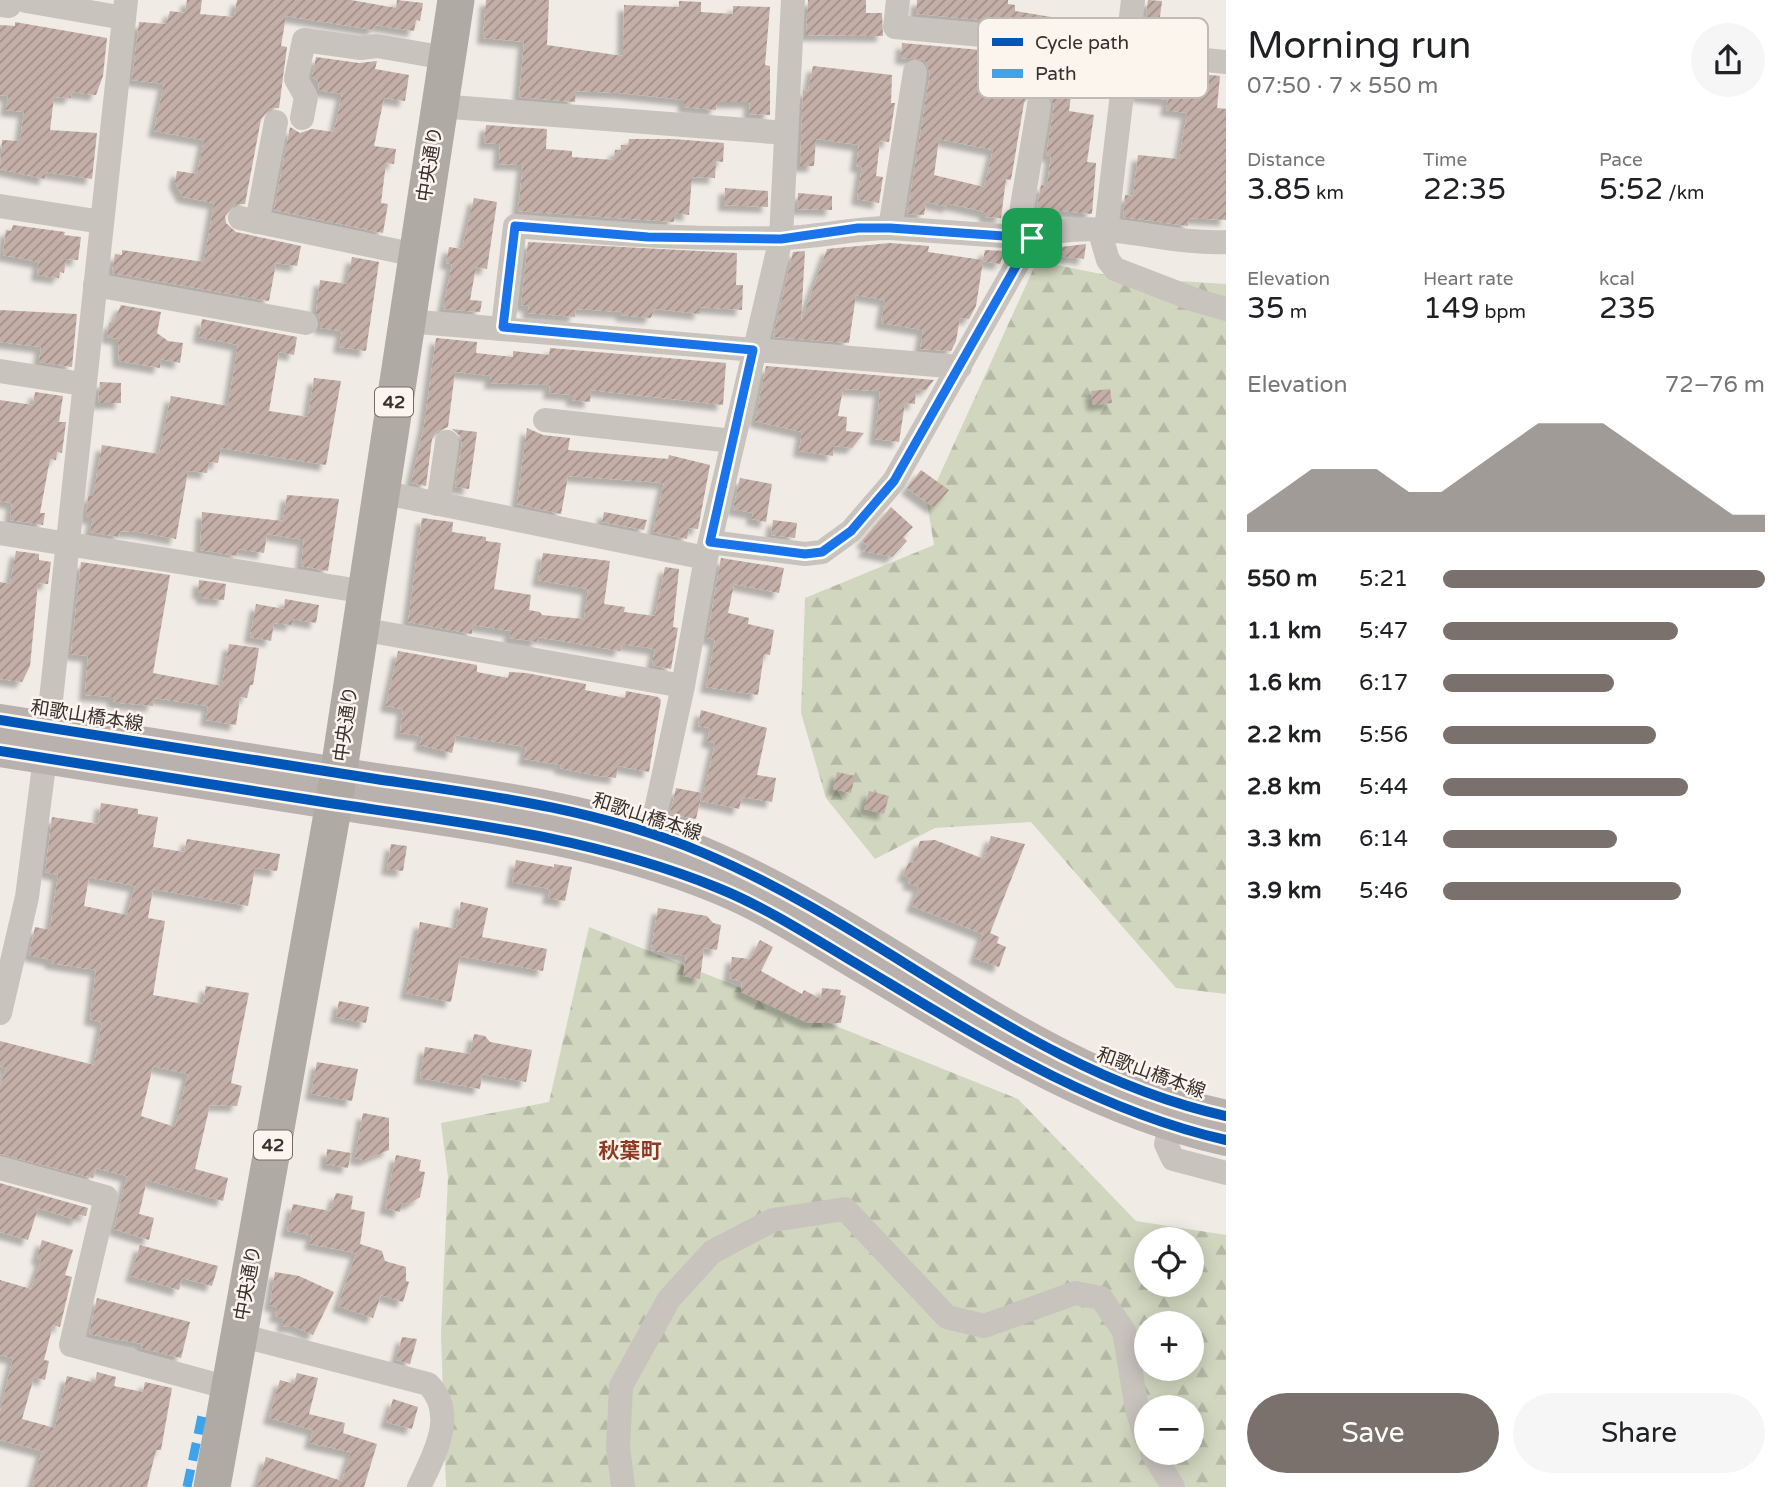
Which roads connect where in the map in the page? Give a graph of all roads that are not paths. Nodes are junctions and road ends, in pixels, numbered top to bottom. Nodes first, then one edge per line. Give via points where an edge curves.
1 (456, 0) edge
2 (789, 0) edge
3 (898, 0) edge
4 (1133, 0) edge
5 (12, 4) edge
6 (125, 9) edge
7 (1131, 18) edge
8 (978, 36) edge
9 (446, 58) junction
10 (1208, 60) edge
11 (1226, 62) edge
12 (915, 72) dead end
13 (1121, 98) edge
14 (1040, 105) dead end
15 (438, 106) junction
16 (302, 118) dead end
17 (276, 122) dead end
18 (786, 133) junction
19 (0, 206) edge
20 (102, 222) junction
21 (890, 228) junction
22 (1102, 230) junction
23 (1025, 237) junction
24 (781, 239) junction
25 (1226, 242) edge
26 (416, 255) junction
27 (95, 285) junction
28 (1226, 309) edge
29 (406, 321) junction
30 (306, 323) dead end
31 (503, 327) junction
32 (753, 350) junction
33 (960, 367) junction
34 (0, 371) edge
35 (83, 384) junction
36 (545, 420) dead end
37 (733, 441) junction
38 (447, 442) dead end
39 (380, 492) junction
40 (438, 504) junction
41 (0, 533) edge
42 (67, 544) junction
43 (708, 550) junction
44 (366, 592) junction
45 (360, 629) junction
46 (683, 686) junction
47 (0, 720) edge
48 (46, 743) junction
49 (0, 751) edge
50 (337, 788) junction
51 (648, 848) junction
52 (0, 1013) edge
53 (1226, 1116) edge
54 (1171, 1126) junction
55 (1226, 1140) edge
56 (0, 1168) edge
57 (1226, 1173) edge
58 (239, 1335) junction
59 (229, 1388) junction
60 (1135, 1395) edge
61 (1159, 1465) edge
62 (212, 1487) edge
63 (419, 1487) edge
64 (623, 1487) edge
65 (1172, 1487) edge

1 - 9 highway, 中央通り / 42
2 - 18 street
3 - 8 street via 895,27
4 - 7 street
5 - 6 street
6 - 20 street
9 - 15 highway, 中央通り / 42
9 - 16 street via 304,40 296,79 306,97
10 - 11 street
12 - 21 street
13 - 22 street
14 - 23 street
15 - 18 street
15 - 26 highway, 中央通り / 42
17 - 26 street via 248,220
18 - 24 street
19 - 20 street
20 - 27 street
21 - 23 street
21 - 24 street
22 - 23 street via 1069,228
22 - 25 street
22 - 28 street via 1108,260 1115,269
23 - 33 street
24 - 31 street via 648,237 515,226
24 - 32 street
26 - 29 highway, 中央通り / 42
27 - 30 street
27 - 35 street
29 - 31 street
29 - 39 highway, 中央通り / 42
31 - 32 street
32 - 33 street
32 - 37 street
33 - 43 street via 894,481 851,531 822,552
34 - 35 street
35 - 42 street
36 - 37 street
37 - 43 street
38 - 40 street
39 - 40 street
39 - 44 highway, 中央通り / 42
40 - 43 street
41 - 42 street
42 - 44 street
42 - 48 street
43 - 46 street
44 - 45 highway, 中央通り / 42
45 - 46 street
45 - 50 highway, 中央通り / 42
46 - 51 street
47 - 48 main road, 和歌山橋本線
48 - 49 main road, 和歌山橋本線
48 - 50 main road, 和歌山橋本線
48 - 52 street via 27,897
50 - 51 main road, 和歌山橋本線 via 592,847
50 - 58 highway, 中央通り / 42
51 - 53 main road, 和歌山橋本線 via 700,851 774,887 1066,1059 1178,1104
51 - 54 main road, 和歌山橋本線 via 805,933 991,1045 1104,1102
54 - 55 main road, 和歌山橋本線
54 - 57 street via 1166,1144 1173,1159
56 - 59 street via 106,1197 71,1345
58 - 59 highway, 中央通り / 42
58 - 63 street via 428,1384 440,1401 443,1420 436,1450
59 - 62 highway, 中央通り / 42
60 - 64 street via 1124,1331 1101,1298 1075,1293 984,1326 947,1317 845,1209 773,1220 712,1252 669,1299 621,1386 618,1447
61 - 65 street

